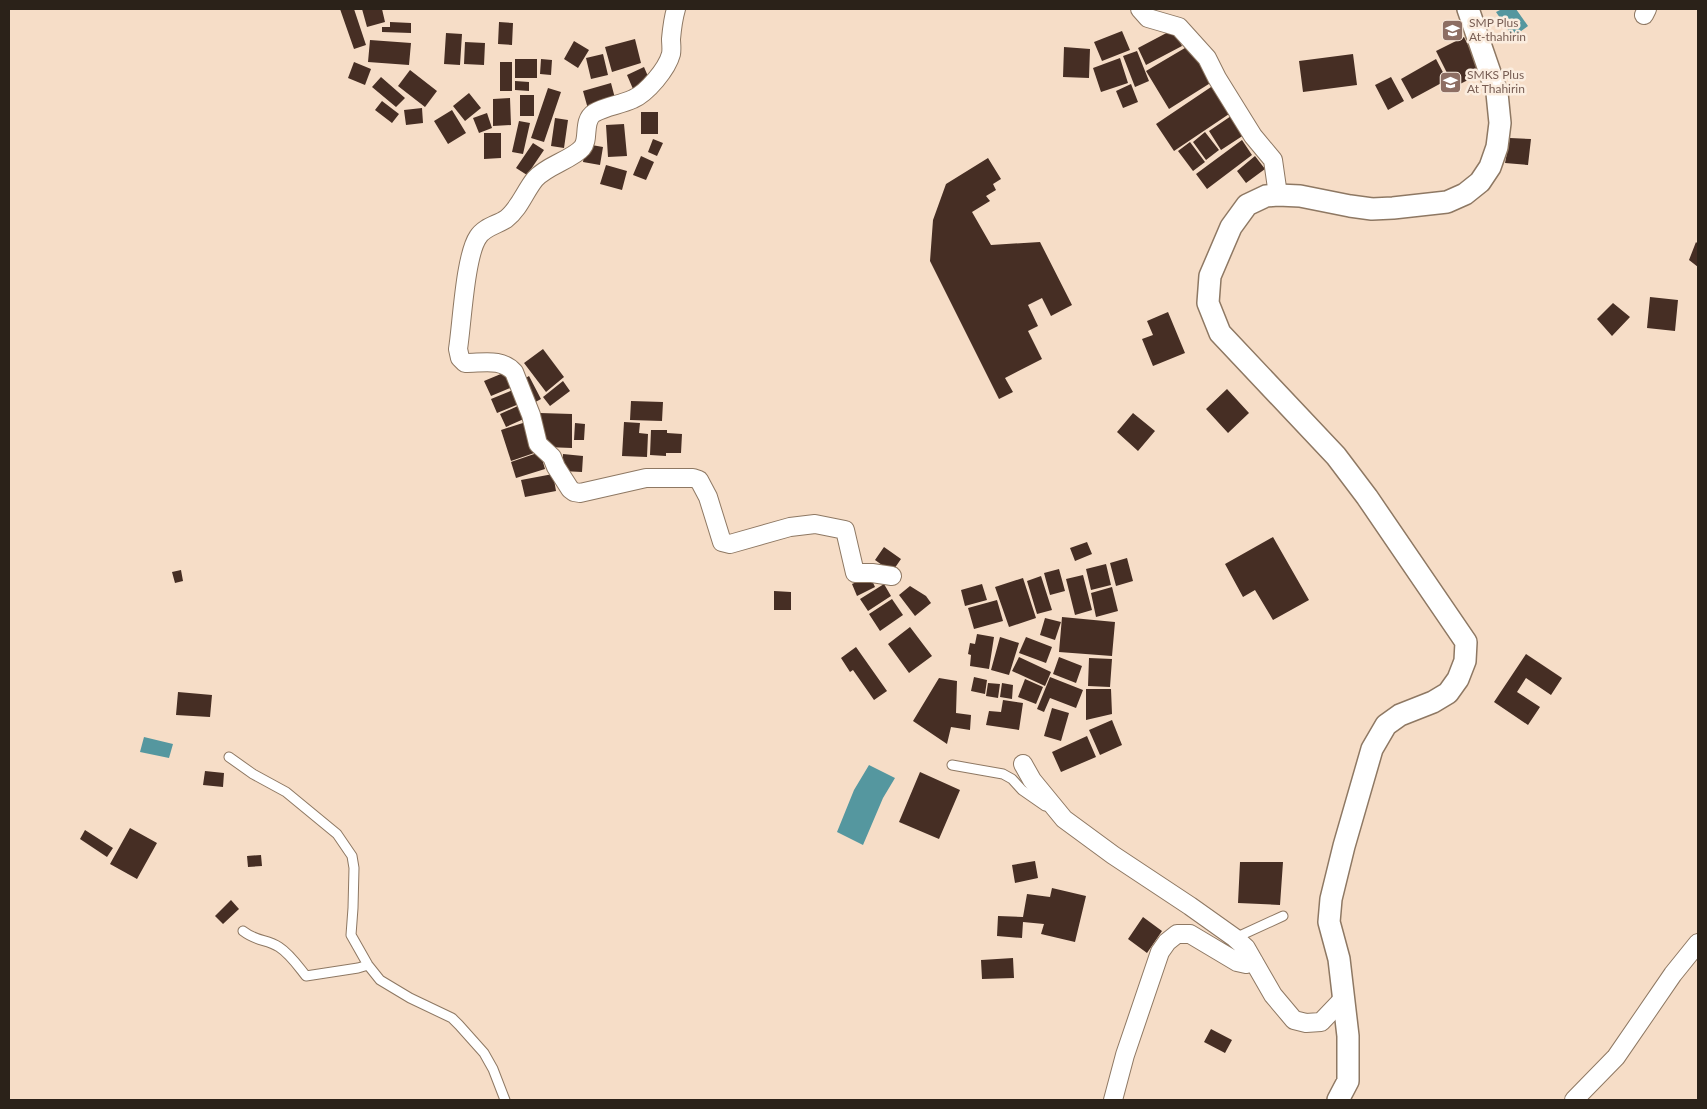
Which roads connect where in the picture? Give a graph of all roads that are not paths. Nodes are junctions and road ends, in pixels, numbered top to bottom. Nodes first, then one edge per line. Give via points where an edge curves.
1 (676, 9) edge
2 (1140, 9) edge
3 (1468, 9) edge
4 (1278, 195) junction
5 (892, 576) dead end
6 (229, 757) dead end
7 (1023, 764) dead end
8 (952, 765) dead end
9 (1064, 819) junction
10 (1283, 916) dead end
11 (243, 931) dead end
12 (1235, 938) junction
13 (1698, 943) edge
14 (1254, 962) junction
15 (368, 964) junction
16 (1344, 998) junction
17 (504, 1100) edge
18 (1114, 1100) edge
19 (1338, 1100) edge
20 (1574, 1100) edge

1 - 5 street via 671,54 650,87 632,100 593,114 581,149 535,179 512,212 478,237 470,257 458,349 460,358 465,363 501,362 510,367 531,415 538,444 552,457 574,492 646,478 693,478 698,480 708,497 722,542 730,544 790,527 815,524 846,530 856,573
2 - 4 street via 1148,18 1179,27 1207,58 1253,136 1273,160
3 - 4 street via 1497,93 1500,123 1497,147 1480,182 1448,202 1393,208 1372,209
4 - 16 street via 1266,196 1247,205 1231,227 1210,276 1208,302 1220,333 1336,456 1466,642 1465,661 1448,693 1386,725 1372,749 1331,900 1329,922 1339,959
6 - 15 lane via 310,810 337,834 352,856 354,908 351,935
7 - 9 street
8 - 9 lane via 1003,774
9 - 12 street
10 - 12 lane
11 - 15 lane via 251,938 281,948 306,976
12 - 14 street
13 - 20 street via 1616,1057
14 - 16 street via 1273,995 1294,1020 1321,1022
14 - 18 street via 1237,962 1190,934 1177,934 1167,942 1160,952 1125,1055
15 - 17 lane via 380,980 460,1025 484,1053
16 - 19 street via 1348,1081

